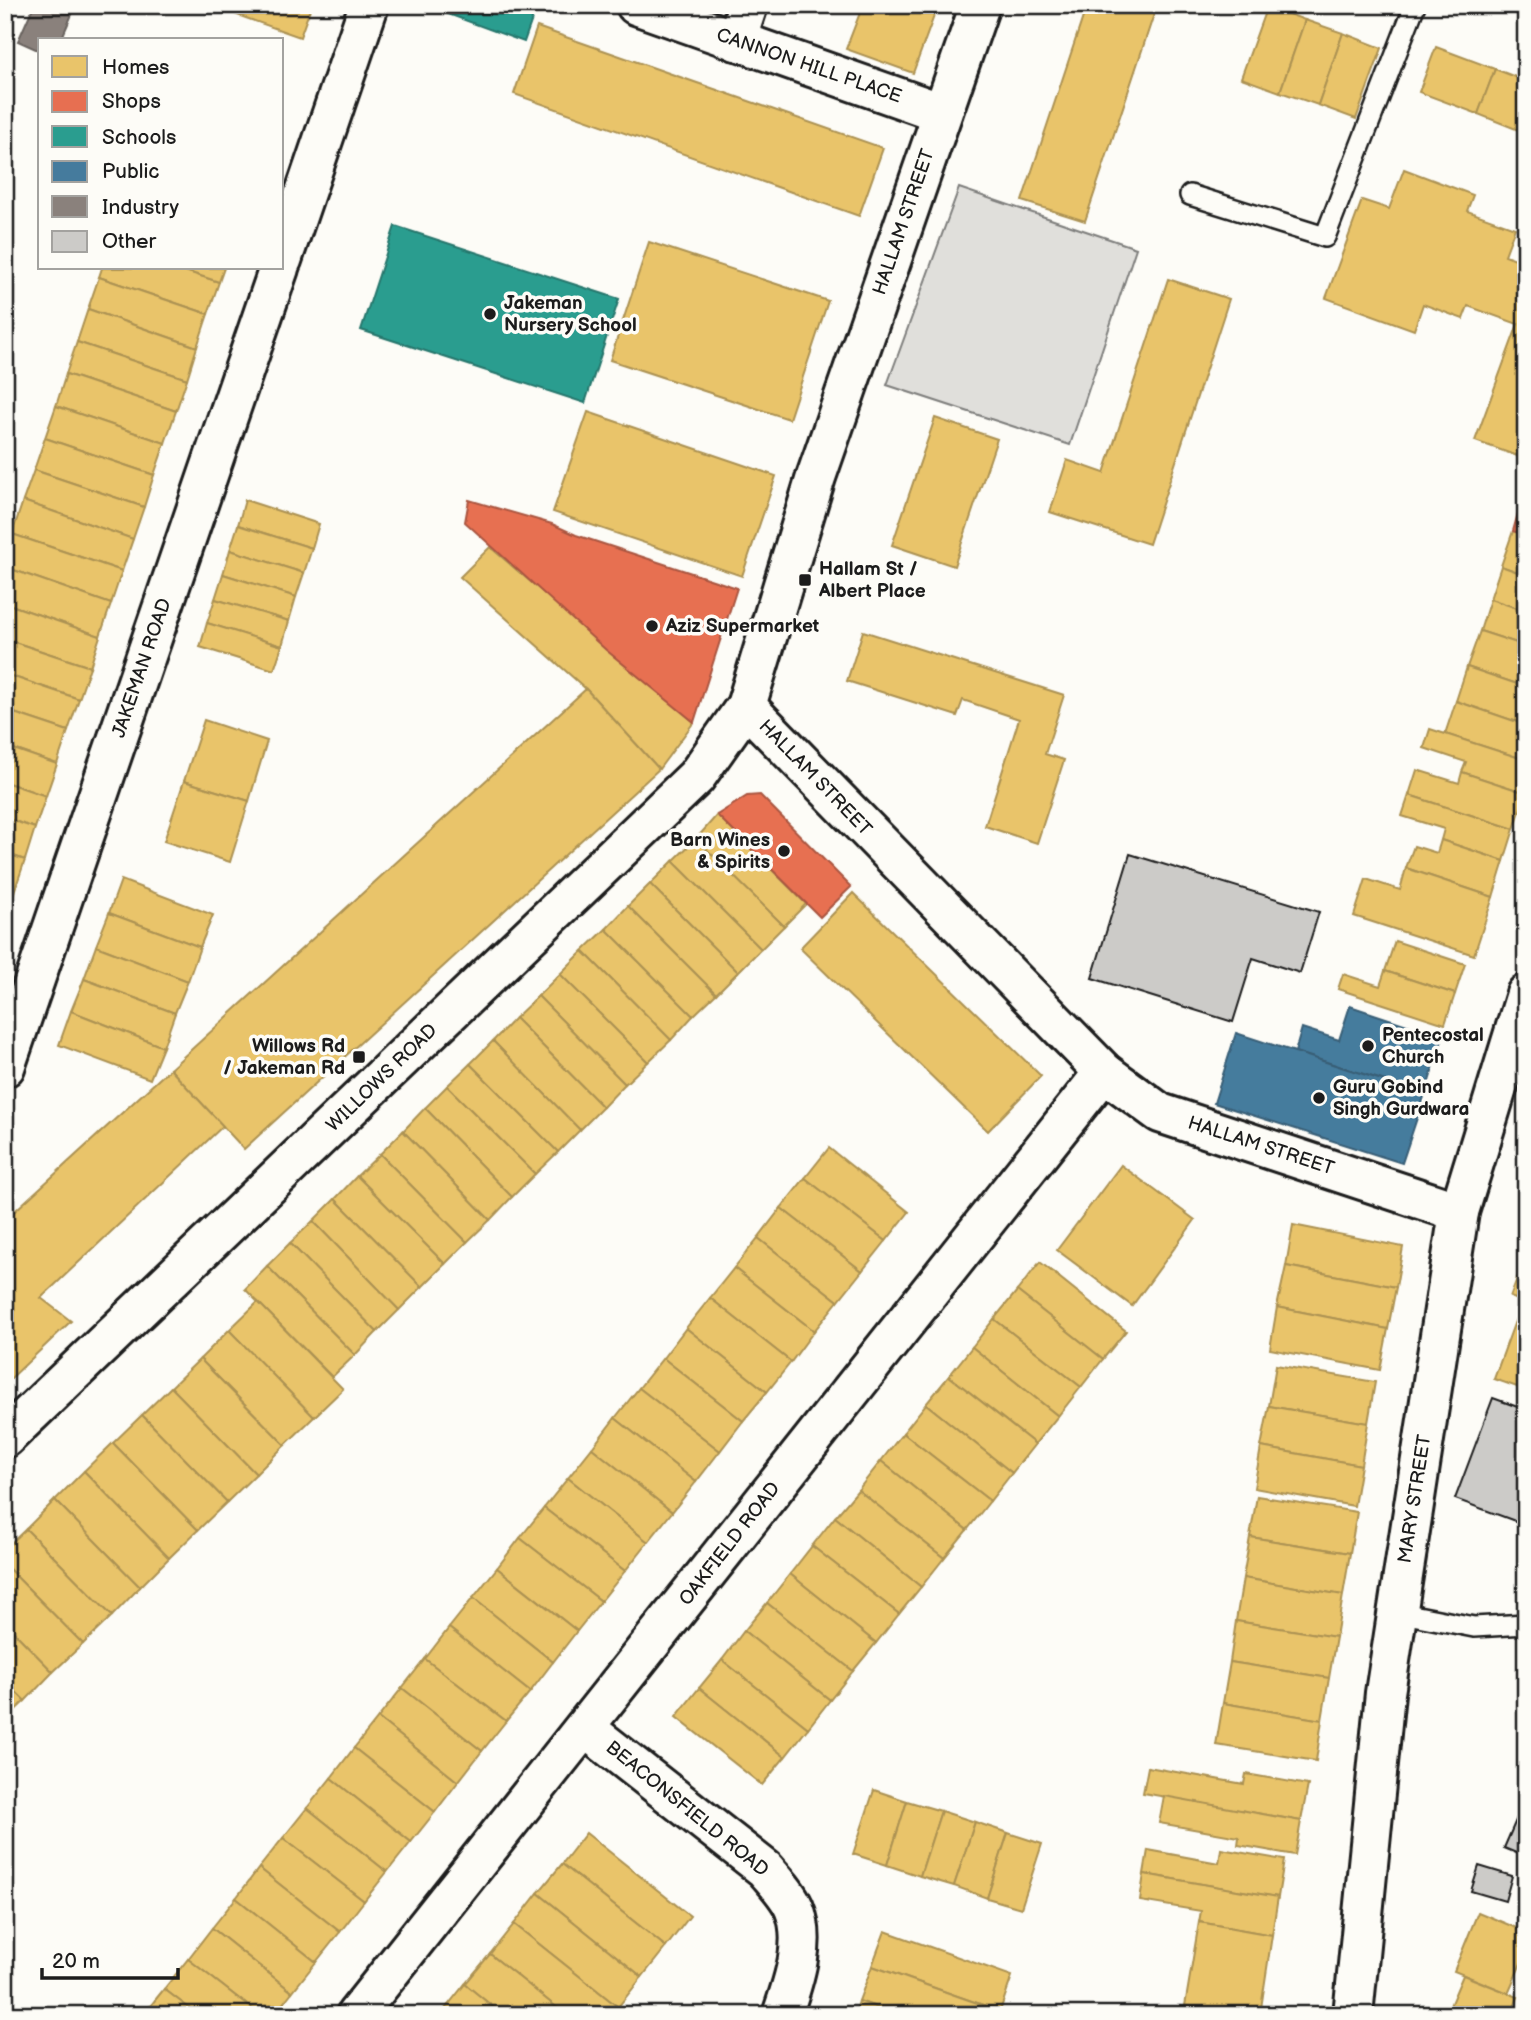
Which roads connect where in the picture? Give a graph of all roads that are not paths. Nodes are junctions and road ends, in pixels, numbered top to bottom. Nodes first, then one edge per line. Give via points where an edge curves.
1 (369, 5) edge
2 (636, 5) edge
3 (748, 5) edge
4 (980, 5) edge
5 (1415, 5) edge
6 (736, 41) junction
7 (942, 113) junction
8 (1190, 195) dead end
9 (284, 254) edge
10 (278, 270) edge
11 (746, 706) junction
12 (1526, 993) edge
13 (5, 1068) edge
14 (1104, 1072) junction
15 (1459, 1212) junction
16 (5, 1438) edge
17 (1397, 1612) junction
18 (1526, 1624) edge
19 (585, 1728) junction
20 (356, 2015) edge
21 (782, 2015) edge
22 (1353, 2015) edge

1 - 9 street
2 - 6 street, CANNON HILL PLACE
3 - 6 street
4 - 7 street, HALLAM STREET
5 - 8 lane via 1325,237
6 - 7 street, CANNON HILL PLACE
7 - 11 street, HALLAM STREET via 816,477
10 - 13 street, JAKEMAN ROAD
11 - 14 street, HALLAM STREET
11 - 16 street, WILLOWS ROAD via 696,777
12 - 15 street, MARY STREET
14 - 15 street, HALLAM STREET via 1160,1113
14 - 19 street, OAKFIELD ROAD
15 - 17 street, MARY STREET
17 - 18 lane via 1474,1627
17 - 22 street, MARY STREET
19 - 20 street, OAKFIELD ROAD
19 - 21 street, BEACONSFIELD ROAD via 765,1869 788,1899 800,1937 794,1980

